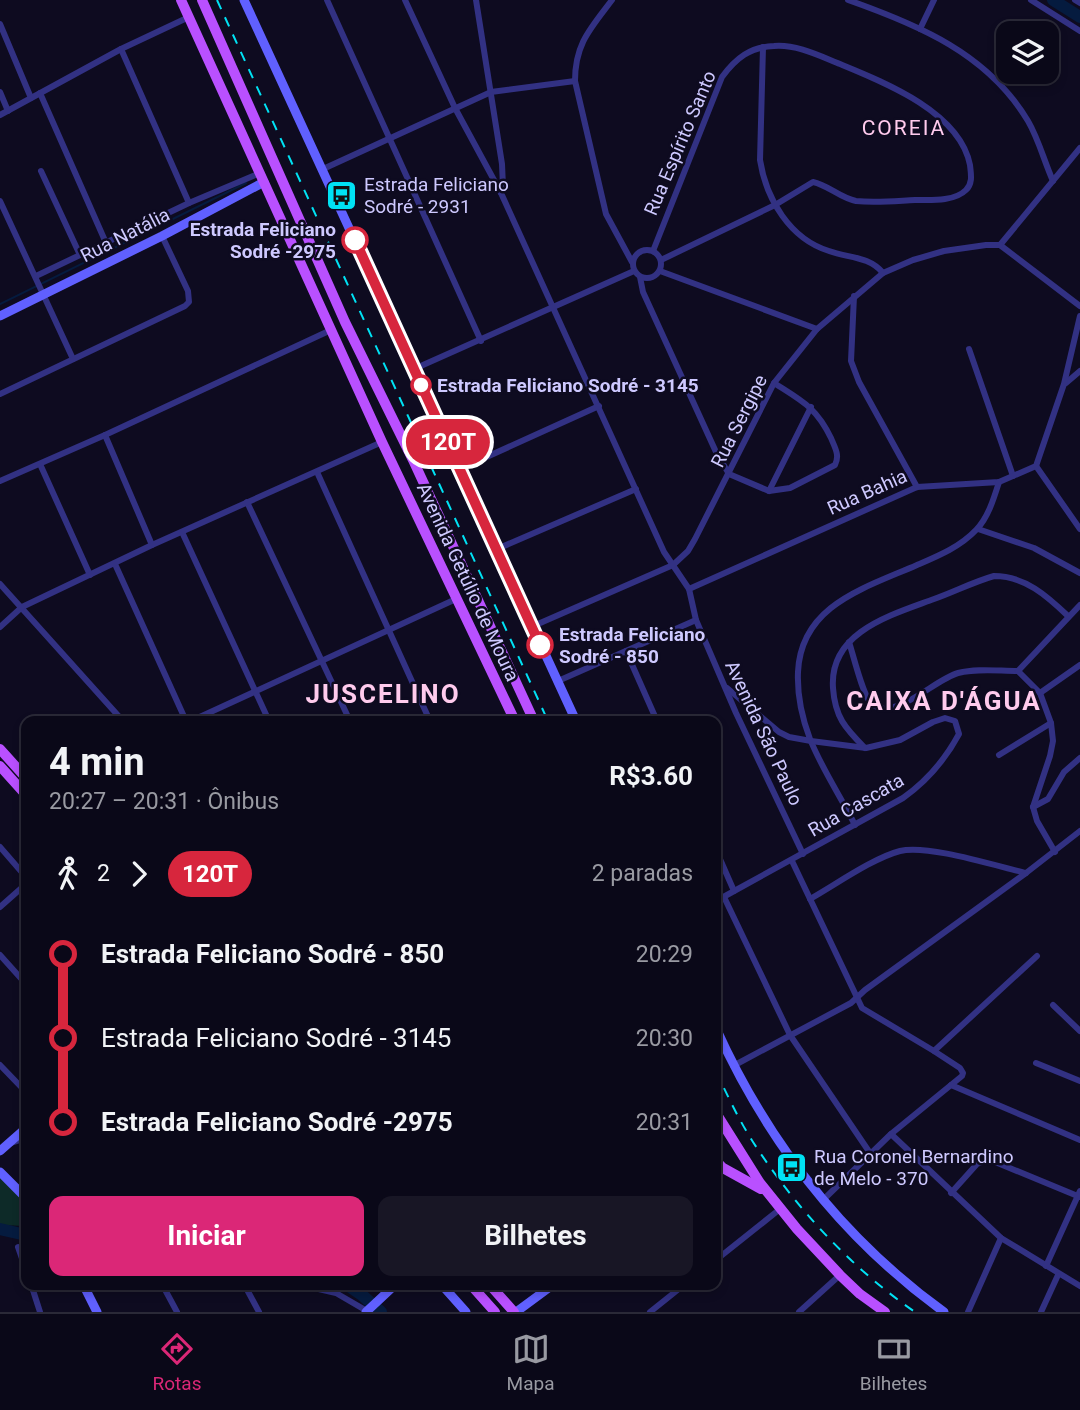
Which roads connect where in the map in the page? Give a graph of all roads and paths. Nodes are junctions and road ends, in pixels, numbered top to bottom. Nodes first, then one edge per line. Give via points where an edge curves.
1 (181, 0) edge
2 (202, 0) edge
3 (244, 0) edge
4 (327, 0) edge
5 (405, 0) edge
6 (476, 0) edge
7 (612, 0) edge
8 (848, 0) edge
9 (934, 0) edge
10 (1031, 0) edge
11 (1075, 0) edge
12 (1080, 3) edge
13 (189, 17) junction
14 (211, 21) junction
15 (0, 24) edge
16 (920, 29) junction
17 (1080, 31) edge
18 (763, 47) junction
19 (121, 49) junction
20 (575, 81) junction
21 (0, 92) edge
22 (491, 92) junction
23 (40, 93) junction
24 (31, 98) junction
25 (455, 108) junction
26 (8, 111) junction
27 (0, 116) edge
28 (389, 137) junction
29 (1080, 148) edge
30 (323, 169) junction
31 (41, 171) dead end
32 (262, 177) junction
33 (1053, 181) junction
34 (501, 193) junction
35 (0, 201) edge
36 (189, 203) junction
37 (775, 205) junction
38 (302, 225) junction
39 (287, 232) junction
40 (162, 236) junction
41 (106, 243) junction
42 (1000, 245) junction
43 (653, 251) junction
44 (80, 255) junction
45 (661, 260) junction
46 (632, 262) junction
47 (660, 271) junction
48 (883, 272) junction
49 (637, 274) junction
50 (37, 277) junction
51 (43, 293) junction
52 (854, 296) junction
53 (1080, 306) edge
54 (553, 308) junction
55 (0, 316) edge
56 (1080, 316) edge
57 (817, 329) junction
58 (331, 330) junction
59 (481, 341) junction
60 (970, 349) dead end
61 (73, 359) junction
62 (414, 369) junction
63 (1080, 371) edge
64 (774, 383) junction
65 (1064, 384) junction
66 (0, 394) edge
67 (599, 406) junction
68 (811, 407) junction
69 (105, 435) junction
70 (383, 442) junction
71 (414, 460) junction
72 (40, 464) junction
73 (1037, 466) junction
74 (460, 468) junction
75 (317, 471) junction
76 (729, 474) junction
77 (1013, 476) junction
78 (0, 481) edge
79 (999, 482) junction
80 (917, 487) junction
81 (636, 489) junction
82 (769, 491) junction
83 (247, 502) junction
84 (416, 513) junction
85 (443, 527) junction
86 (978, 529) junction
87 (1080, 529) edge
88 (182, 532) junction
89 (152, 545) junction
90 (497, 549) junction
91 (115, 564) junction
92 (673, 565) junction
93 (1080, 573) edge
94 (90, 575) junction
95 (0, 584) edge
96 (689, 590) junction
97 (456, 599) junction
98 (1080, 605) edge
99 (22, 607) junction
100 (1068, 616) junction
101 (696, 620) junction
102 (0, 627) edge
103 (531, 627) junction
104 (389, 630) junction
105 (849, 642) junction
106 (626, 650) junction
107 (323, 660) junction
108 (1080, 665) edge
109 (1018, 671) junction
110 (558, 681) junction
111 (725, 687) junction
112 (255, 691) junction
113 (1040, 693) junction
114 (120, 716) edge
115 (187, 716) edge
116 (200, 716) edge
117 (267, 716) edge
118 (348, 716) edge
119 (428, 716) edge
120 (512, 716) edge
121 (532, 716) edge
122 (574, 716) edge
123 (655, 716) edge
124 (1051, 723) junction
125 (811, 741) junction
126 (866, 748) junction
127 (0, 749) edge
128 (999, 755) dead end
129 (1080, 758) edge
130 (0, 766) edge
131 (21, 772) edge
132 (21, 789) edge
133 (1033, 807) junction
134 (855, 825) junction
135 (1080, 831) edge
136 (0, 847) edge
137 (1055, 852) junction
138 (803, 854) junction
139 (721, 861) edge
140 (792, 861) junction
141 (21, 871) edge
142 (1026, 873) junction
143 (21, 888) edge
144 (734, 891) junction
145 (724, 897) junction
146 (721, 898) edge
147 (810, 899) junction
148 (0, 907) edge
149 (0, 955) edge
150 (1037, 956) dead end
151 (21, 978) edge
152 (856, 998) junction
153 (1053, 1005) dead end
154 (1080, 1031) edge
155 (790, 1035) junction
156 (721, 1039) edge
157 (934, 1051) junction
158 (1036, 1063) dead end
159 (0, 1065) edge
160 (733, 1066) junction
161 (1080, 1081) edge
162 (951, 1085) junction
163 (21, 1086) edge
164 (721, 1121) edge
165 (21, 1132) edge
166 (891, 1134) junction
167 (21, 1140) edge
168 (1080, 1140) edge
169 (736, 1146) junction
170 (3, 1148) edge
171 (721, 1150) edge
172 (870, 1153) junction
173 (743, 1156) junction
174 (723, 1170) edge
175 (0, 1172) edge
176 (766, 1192) junction
177 (21, 1193) edge
178 (951, 1193) junction
179 (1079, 1195) edge
180 (822, 1200) junction
181 (780, 1209) junction
182 (1001, 1238) junction
183 (19, 1247) dead end
184 (21, 1254) edge
185 (721, 1256) edge
186 (1046, 1266) junction
187 (840, 1275) junction
188 (1058, 1275) junction
189 (1080, 1286) edge
190 (33, 1290) edge
191 (86, 1290) edge
192 (165, 1290) edge
193 (247, 1290) edge
194 (323, 1290) edge
195 (390, 1290) edge
196 (446, 1290) edge
197 (476, 1290) edge
198 (494, 1290) edge
199 (546, 1290) edge
200 (678, 1290) edge
201 (368, 1310) edge
202 (495, 1311) edge
203 (40, 1312) edge
204 (97, 1312) edge
205 (177, 1312) edge
206 (259, 1312) edge
207 (466, 1312) edge
208 (515, 1312) edge
209 (650, 1312) edge
210 (799, 1312) edge
211 (885, 1312) edge
212 (944, 1312) edge
213 (968, 1312) edge
214 (1041, 1312) edge

1 - 13 main road, Avenida Getúlio de Moura
2 - 14 main road, Avenida Getúlio de Moura
3 - 30 main road
4 - 28 street
5 - 25 street
6 - 22 street, Avenida São Paulo
7 - 20 street via 580,43
8 - 16 street
9 - 16 street
10 - 17 street
11 - 12 street
13 - 14 main road
13 - 19 street
13 - 32 main road, Avenida Getúlio de Moura
14 - 38 main road, Avenida Getúlio de Moura
15 - 24 street
16 - 33 street via 981,64 998,80 1028,121
18 - 37 street via 760,160
18 - 37 street, Rua Espírito Santo via 790,46 826,58 915,100 959,140 972,176 964,192 950,198 855,201 818,183
18 - 43 street, Rua Espírito Santo via 734,60 722,77
19 - 23 street
19 - 36 street
20 - 22 street
20 - 46 street via 606,214
21 - 26 street
22 - 25 street
22 - 34 street, Avenida São Paulo via 503,172
23 - 24 street
23 - 41 street
24 - 26 street
25 - 28 street
25 - 34 street
26 - 27 street
28 - 30 street
28 - 59 street
29 - 33 street
30 - 62 main road
31 - 44 street
32 - 36 street
32 - 39 main road, Avenida Getúlio de Moura
32 - 40 main road, Rua Natália
33 - 42 street
34 - 54 street, Avenida São Paulo
35 - 50 street
36 - 41 street
37 - 45 street
37 - 48 street via 791,228 819,247 871,262
38 - 39 main road
38 - 71 main road, Avenida Getúlio de Moura
39 - 58 main road, Avenida Getúlio de Moura
40 - 51 main road, Rua Natália
40 - 61 street via 189,302
41 - 44 street
42 - 48 street, Rua Sergipe via 944,251
42 - 53 street
43 - 45 street
43 - 46 street via 640,252
44 - 50 street
45 - 47 street
46 - 49 street
47 - 49 street via 653,277
47 - 57 street
48 - 52 street, Rua Sergipe
49 - 54 street
49 - 76 street
50 - 51 street
51 - 55 main road, Rua Natália
51 - 61 street
52 - 57 street, Rua Sergipe
52 - 80 street via 850,361
54 - 59 street
54 - 67 street, Avenida São Paulo
56 - 65 street
57 - 64 street, Rua Sergipe
58 - 69 street
58 - 70 main road, Avenida Getúlio de Moura
59 - 62 street
60 - 77 street
61 - 66 street
62 - 74 main road
63 - 65 street
64 - 68 street
64 - 76 street, Rua Sergipe
65 - 73 street
67 - 74 street
67 - 81 street, Avenida São Paulo
68 - 82 street
68 - 82 street via 822,419 838,453 837,461 790,488
69 - 72 street
69 - 89 street
70 - 71 main road via 401,470 409,471
70 - 75 street
70 - 84 main road, Avenida Getúlio de Moura
71 - 85 main road, Avenida Getúlio de Moura
72 - 78 street
72 - 94 street
73 - 77 street, Rua Bahia
73 - 87 street
74 - 90 main road
75 - 83 street
75 - 104 street
76 - 82 street
76 - 92 street, Rua Sergipe via 688,551
77 - 79 street, Rua Bahia
79 - 80 street, Rua Bahia
79 - 86 street
80 - 96 street, Rua Bahia
81 - 90 street
81 - 92 street, Avenida São Paulo
83 - 88 street
83 - 107 street
84 - 85 main road via 409,492 412,485 421,491
84 - 97 main road, Avenida Getúlio de Moura
85 - 121 main road, Avenida Getúlio de Moura
86 - 93 street via 1034,548
86 - 125 street via 951,549 859,590 818,618 806,633 797,683
88 - 89 street
88 - 112 street
89 - 91 street
90 - 103 main road
91 - 94 street
91 - 115 street
92 - 96 street, Avenida São Paulo
92 - 103 street
94 - 99 street
95 - 99 street
96 - 101 street, Avenida São Paulo
97 - 104 street
97 - 120 main road, Avenida Getúlio de Moura
98 - 100 street
99 - 102 street
99 - 114 street
100 - 105 street via 1031,586 994,576 902,611
100 - 109 street
101 - 106 street
101 - 111 street, Avenida São Paulo
103 - 110 main road
104 - 107 street
104 - 119 street
105 - 109 street via 866,696 881,708 893,709 959,673
105 - 126 street via 834,664 834,700 839,718
106 - 110 street
106 - 123 street
107 - 112 street
107 - 118 street
108 - 113 street
109 - 113 street
110 - 122 main road
111 - 125 street, Rua Cascata via 779,732
111 - 138 street, Avenida São Paulo
112 - 116 street
112 - 117 street
113 - 124 street
124 - 128 street
124 - 133 street via 1053,741
125 - 126 street, Rua Cascata
125 - 134 street
126 - 134 street, Rua Cascata via 900,740 945,718 958,725 954,743 928,778
127 - 131 main road
129 - 133 street via 1064,772 1048,799
130 - 132 main road
133 - 137 street
134 - 138 street, Rua Cascata
135 - 137 street
136 - 141 street
137 - 142 street
138 - 140 street, Rua Cascata
139 - 144 street
140 - 144 street, Rua Cascata
140 - 147 street
142 - 147 street via 911,849 887,855
142 - 152 street
143 - 148 street
144 - 145 street, Rua Cascata
145 - 146 street, Rua Cascata
145 - 155 street
147 - 152 street
149 - 151 street
150 - 157 street
152 - 155 street
152 - 157 street via 866,1011
153 - 154 street
155 - 160 street
155 - 172 street
156 - 160 main road
157 - 162 street via 962,1072
158 - 161 street
159 - 163 street
160 - 180 main road via 751,1100
162 - 166 street
162 - 168 street
164 - 169 main road
165 - 170 main road
166 - 172 street
166 - 178 street
167 - 170 street
169 - 171 main road via 724,1145
169 - 173 main road
172 - 180 street
173 - 174 main road via 738,1167
173 - 176 main road
174 - 176 main road
175 - 177 main road
176 - 181 main road
178 - 179 street via 977,1164 988,1159
178 - 182 street
179 - 186 street
180 - 212 main road via 888,1266
181 - 185 street
181 - 187 main road
182 - 186 street
182 - 213 street
183 - 184 street
186 - 188 street
187 - 210 street
187 - 211 main road
188 - 189 street
188 - 214 street
190 - 203 street
191 - 204 main road
192 - 205 street
193 - 206 street
194 - 201 street
195 - 201 main road
196 - 207 main road
197 - 202 main road
198 - 208 main road
199 - 208 main road
200 - 209 street

